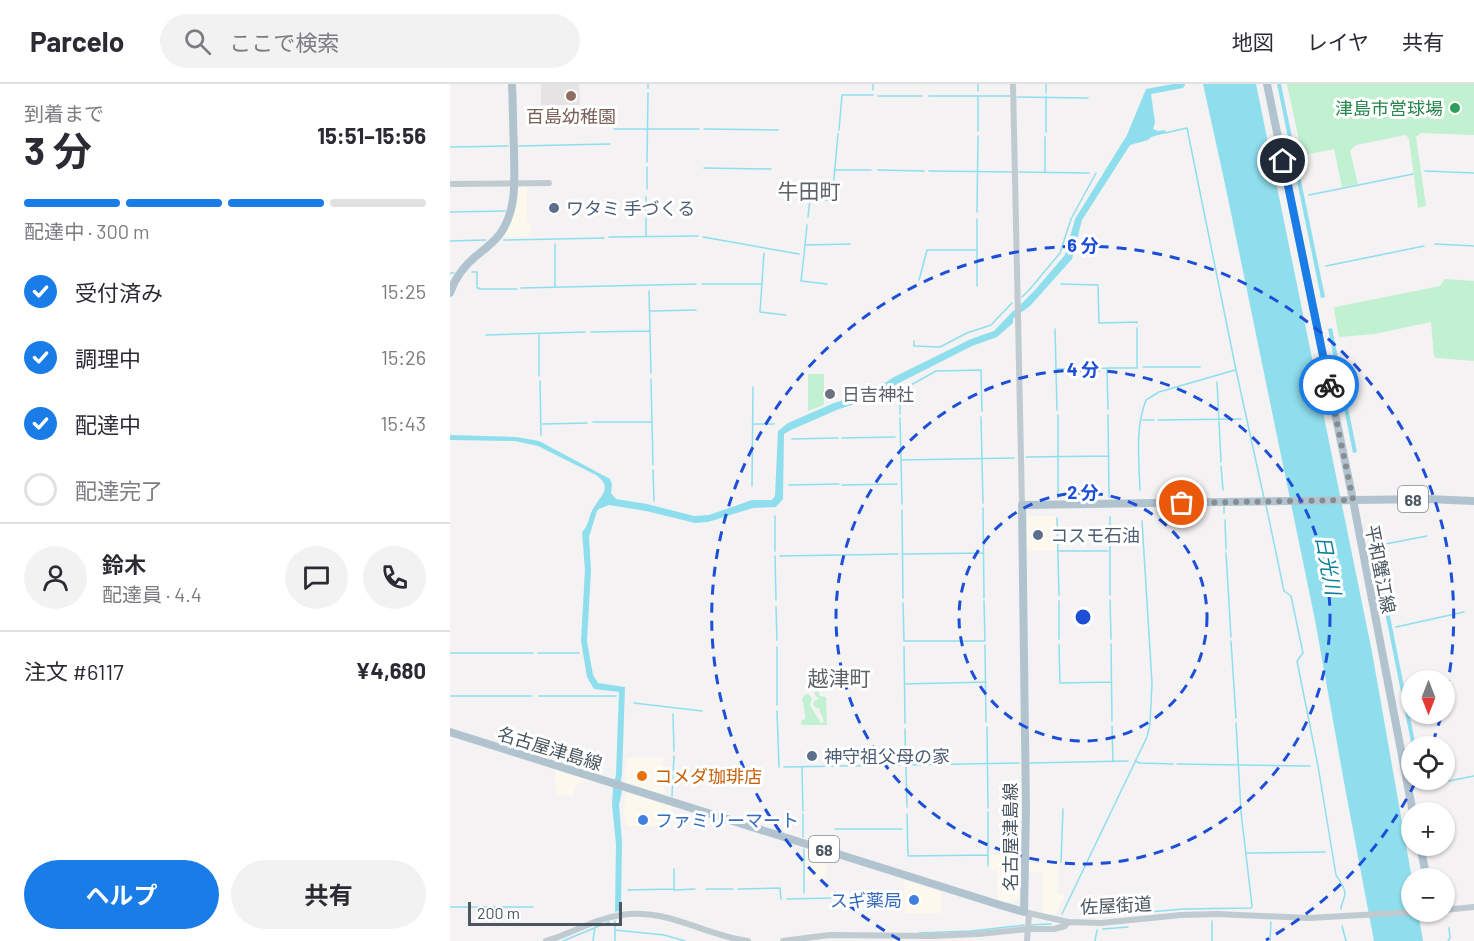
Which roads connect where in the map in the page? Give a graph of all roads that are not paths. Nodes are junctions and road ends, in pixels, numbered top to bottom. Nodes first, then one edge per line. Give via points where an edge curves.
1 (512, 84) edge
2 (1013, 84) edge
3 (1267, 84) edge
4 (514, 182) junction
5 (549, 183) dead end
6 (450, 184) edge
7 (450, 293) edge
8 (1353, 500) junction
9 (1474, 501) edge
10 (1022, 505) junction
11 (450, 732) edge
12 (1411, 802) edge
13 (1474, 907) edge
14 (1455, 909) edge
15 (1026, 913) junction
16 (1401, 913) edge
17 (1068, 922) junction
18 (1028, 926) junction
19 (546, 941) edge
20 (748, 941) edge
21 (783, 941) edge
22 (1027, 941) edge

1 - 4 main road
2 - 10 street
3 - 8 main road, 平和蟹江線
4 - 5 street
4 - 6 street
4 - 7 main road via 507,222 492,243 463,269
8 - 9 main road, 68
8 - 10 main road, 68
8 - 12 main road, 平和蟹江線
10 - 15 main road, 名古屋津島線
11 - 15 main road, 名古屋津島線 / 68
13 - 14 street
15 - 17 street
15 - 18 street
16 - 17 street, 佐屋街道 via 1309,918 1217,914
17 - 18 street, 佐屋街道 via 1054,929
18 - 21 street, 佐屋街道 via 978,934 829,935
18 - 22 street
19 - 20 street via 602,919 652,914

